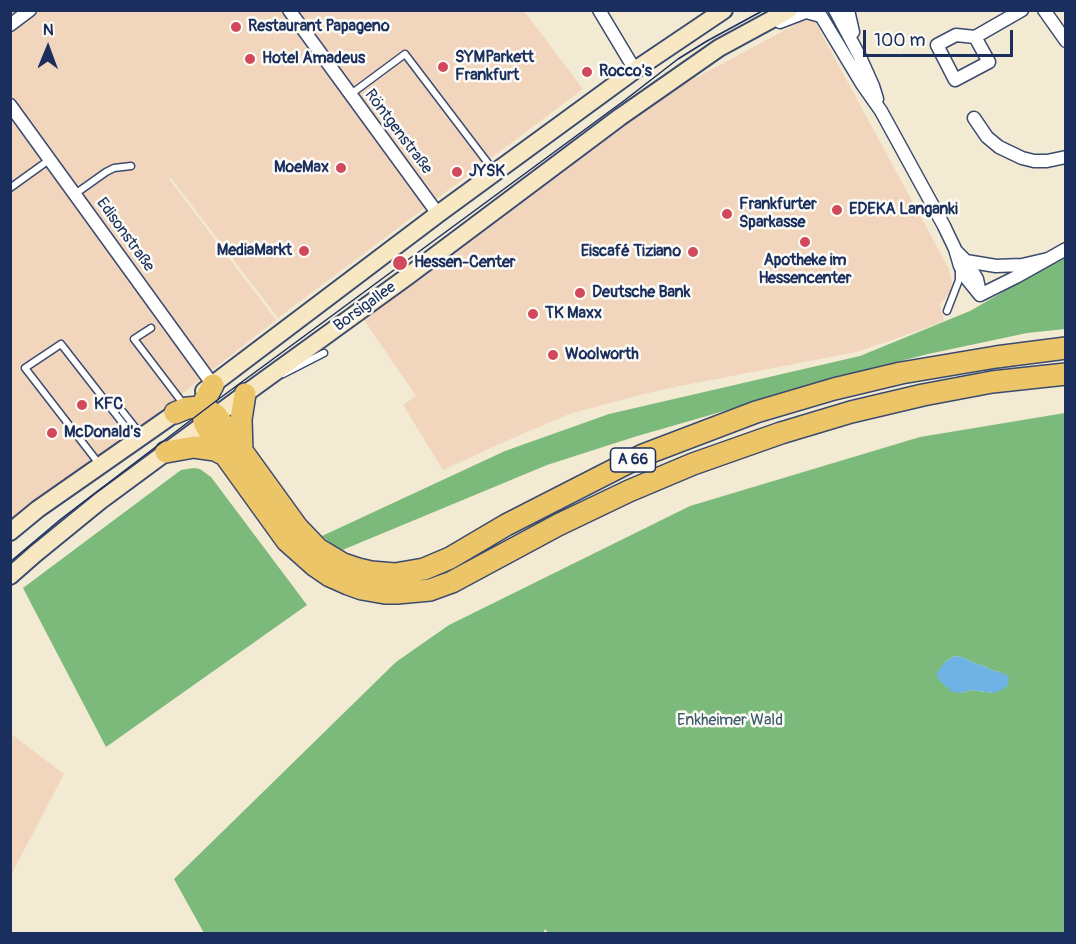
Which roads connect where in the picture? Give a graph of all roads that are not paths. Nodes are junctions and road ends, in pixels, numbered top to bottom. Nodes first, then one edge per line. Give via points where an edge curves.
1 (30, 10) edge
2 (289, 10) edge
3 (599, 10) edge
4 (723, 10) edge
5 (789, 10) edge
6 (835, 10) edge
7 (848, 10) edge
8 (1022, 10) edge
9 (1044, 10) edge
10 (820, 13) edge
11 (14, 19) edge
12 (975, 37) dead end
13 (1065, 41) edge
14 (719, 48) junction
15 (860, 57) junction
16 (636, 70) junction
17 (350, 94) junction
18 (10, 105) edge
19 (880, 109) junction
20 (974, 118) dead end
21 (1065, 157) edge
22 (50, 159) junction
23 (131, 166) dead end
24 (495, 173) junction
25 (10, 188) edge
26 (75, 194) junction
27 (438, 214) junction
28 (1065, 249) edge
29 (1048, 259) junction
30 (963, 264) junction
31 (947, 311) dead end
32 (151, 328) dead end
33 (1065, 348) edge
34 (324, 353) dead end
35 (1065, 374) edge
36 (265, 380) junction
37 (213, 385) junction
38 (245, 394) junction
39 (123, 412) dead end
40 (196, 413) junction
41 (139, 438) junction
42 (166, 452) junction
43 (235, 454) junction
44 (101, 465) junction
45 (10, 532) edge
46 (10, 576) edge

1 - 11 street
2 - 17 street, Röntgenstraße
3 - 16 street
4 - 16 main road, Borsigallee
5 - 14 main road, Borsigallee
6 - 15 street
7 - 15 street
8 - 12 street
9 - 13 street
10 - 14 street via 806,12
10 - 19 street
14 - 36 main road, Borsigallee
15 - 19 street
16 - 24 main road, Borsigallee
17 - 24 lane via 405,54
17 - 27 street, Röntgenstraße
18 - 22 street, Edisonstraße
19 - 30 street
20 - 21 street via 999,147 1022,158 1047,161
22 - 25 lane
22 - 26 street, Edisonstraße
23 - 26 lane via 106,172
24 - 27 main road, Borsigallee
26 - 37 street, Edisonstraße
27 - 37 main road, Borsigallee
28 - 29 street
29 - 30 street via 1003,267
29 - 30 street via 980,295 977,279
30 - 31 lane
32 - 40 lane via 134,339
33 - 43 highway, A 66 via 901,373 756,412 643,455 450,558 411,572 383,574 358,569 318,549
34 - 36 lane
35 - 43 highway, A 66 via 923,395 781,433 629,491 452,582 414,592 362,589 314,566 287,541
36 - 38 main road, Borsigallee
37 - 40 highway
38 - 40 main road, Borsigallee
38 - 43 highway
39 - 41 lane
40 - 41 main road, Borsigallee
40 - 42 main road, Borsigallee
40 - 43 highway, A 66
41 - 44 main road, Borsigallee
41 - 44 lane via 61,344 25,368
42 - 43 highway via 194,447
42 - 46 main road, Borsigallee
44 - 45 main road, Borsigallee

